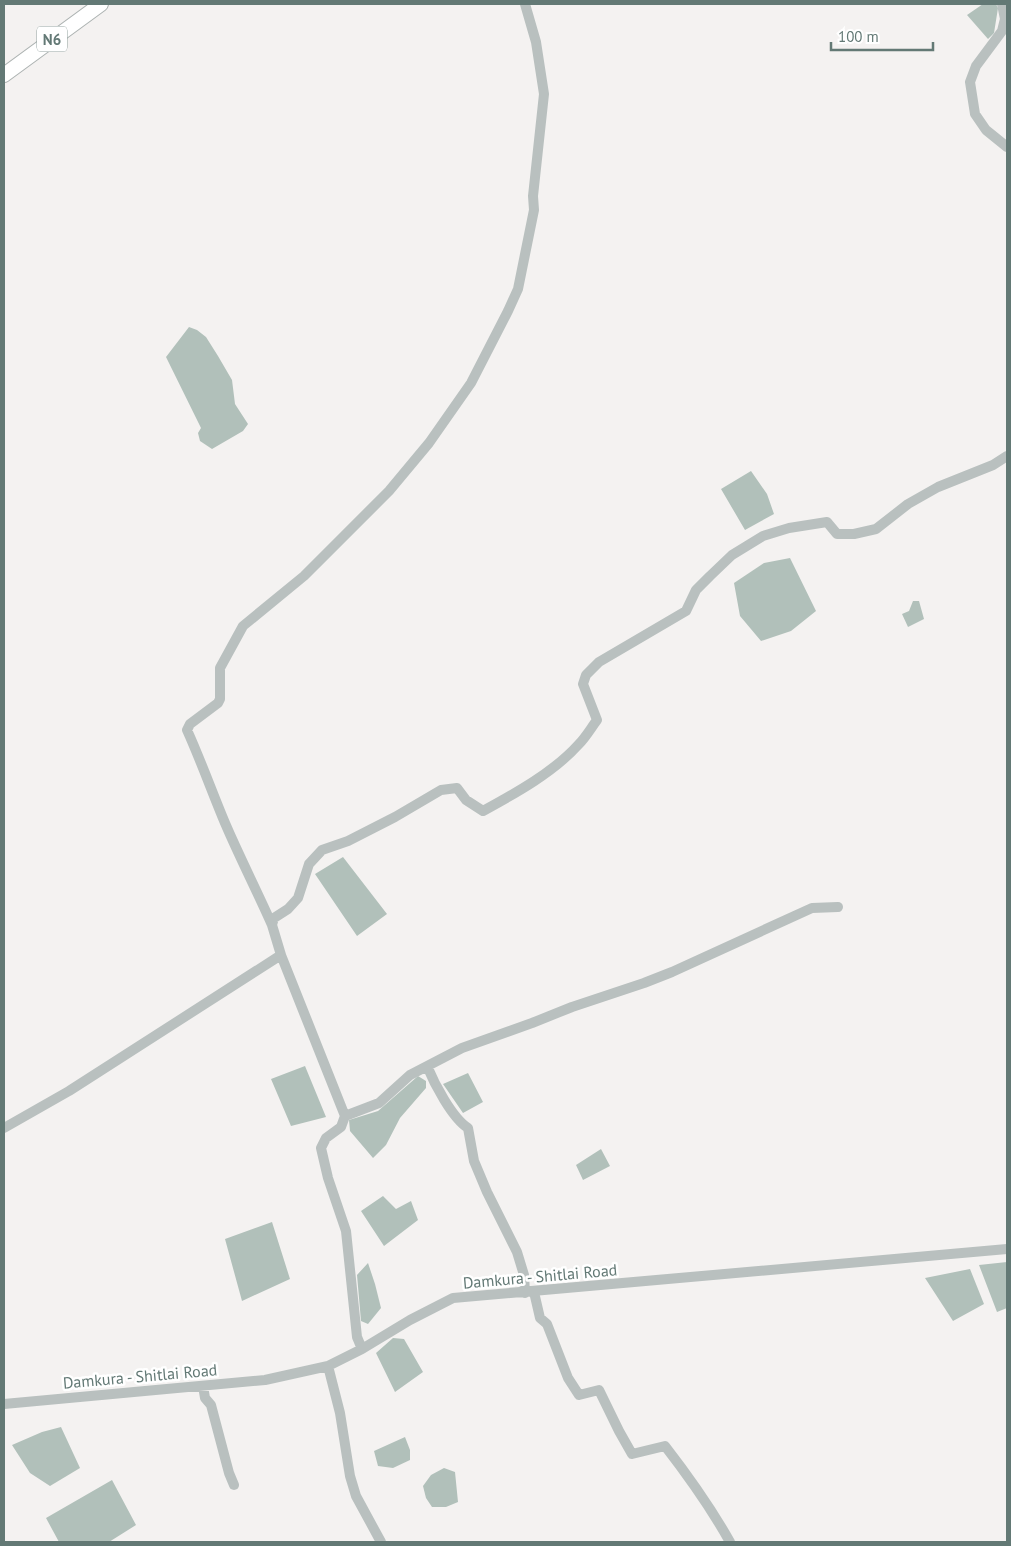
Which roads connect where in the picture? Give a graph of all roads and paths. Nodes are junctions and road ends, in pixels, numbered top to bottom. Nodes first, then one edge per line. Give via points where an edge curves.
1 (101, 4) edge
2 (525, 4) edge
3 (1002, 4) edge
4 (4, 74) edge
5 (1007, 147) edge
6 (1007, 456) edge
7 (838, 907) dead end
8 (272, 926) junction
9 (281, 955) junction
10 (427, 1066) junction
11 (345, 1116) junction
12 (4, 1128) edge
13 (1007, 1249) edge
14 (530, 1292) junction
15 (362, 1349) junction
16 (328, 1366) junction
17 (203, 1386) junction
18 (4, 1404) edge
19 (234, 1485) dead end
20 (381, 1542) edge
21 (730, 1542) edge

1 - 4 highway, N6
2 - 8 street via 536,42 544,94 534,210 518,289 508,311 471,383 390,491 304,576 243,626 220,668 218,703 190,724 187,730
3 - 5 street via 1005,19 1002,32 976,66 970,82 976,114 986,130
6 - 8 street via 938,487 908,504 876,529 837,534 827,522 789,528 763,536 732,555 696,590 686,611 599,662 586,675 583,684 598,720 579,745 558,763 483,811 466,800 456,788 441,790 395,818 322,850 309,864 298,898 274,918
7 - 10 street via 812,908 672,972 462,1048
8 - 9 street
9 - 11 street
9 - 12 street via 69,1091
10 - 11 street via 410,1075 379,1103
10 - 14 street via 444,1098 468,1128 474,1162 517,1252
11 - 15 street via 341,1126 326,1138 321,1148 346,1231 357,1337
13 - 14 street, Damkura - Shitlai Road
14 - 15 street, Damkura - Shitlai Road via 453,1298
14 - 21 street via 540,1318 547,1324 568,1378 579,1395 599,1390 632,1454 665,1446 694,1483
15 - 16 street, Damkura - Shitlai Road
16 - 17 street, Damkura - Shitlai Road via 265,1380
16 - 20 street via 356,1496
17 - 18 street, Damkura - Shitlai Road
17 - 19 street

